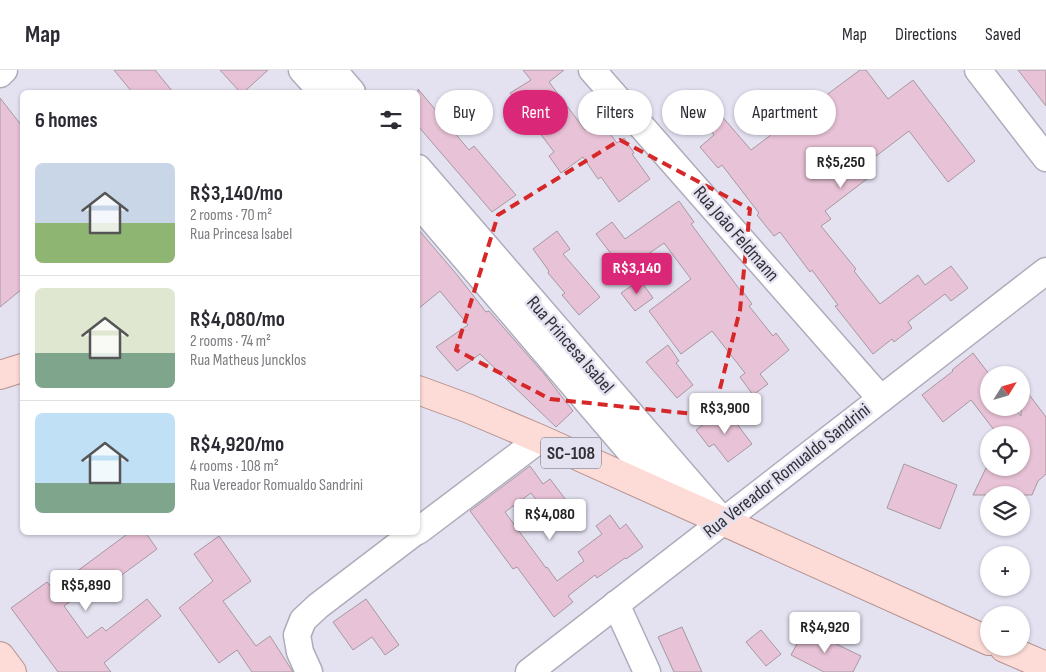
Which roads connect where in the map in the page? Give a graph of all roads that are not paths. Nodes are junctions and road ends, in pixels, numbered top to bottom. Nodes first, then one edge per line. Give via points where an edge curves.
1 (4, 70) edge
2 (302, 70) edge
3 (332, 70) edge
4 (592, 70) edge
5 (978, 70) edge
6 (0, 74) edge
7 (320, 90) edge
8 (350, 90) edge
9 (1046, 158) edge
10 (420, 170) edge
11 (420, 205) edge
12 (1042, 282) edge
13 (20, 369) edge
14 (0, 375) edge
15 (420, 391) edge
16 (881, 399) junction
17 (540, 439) junction
18 (669, 497) junction
19 (723, 521) junction
20 (420, 529) edge
21 (412, 535) edge
22 (616, 604) junction
23 (980, 636) edge
24 (0, 656) edge
25 (1023, 656) edge
26 (1046, 666) edge
27 (12, 672) edge
28 (309, 672) edge
29 (528, 672) edge
30 (647, 672) edge

1 - 6 street
2 - 7 street
3 - 8 street
4 - 16 street, Rua João Feldmann
5 - 9 street
10 - 19 street, Rua Princesa Isabel
11 - 18 street, Rua Princesa Isabel
12 - 16 street, Rua Vereador Romualdo Sandrini
13 - 14 main road
15 - 17 main road, SC-108
16 - 19 street, Rua Vereador Romualdo Sandrini
17 - 18 main road, SC-108
17 - 20 street
18 - 19 main road, SC-108
19 - 22 street, Rua Vereador Romualdo Sandrini
19 - 23 main road, SC-108
21 - 28 street via 303,620 297,635
22 - 29 street, Rua Vereador Romualdo Sandrini
22 - 30 street
24 - 27 main road
25 - 26 main road

